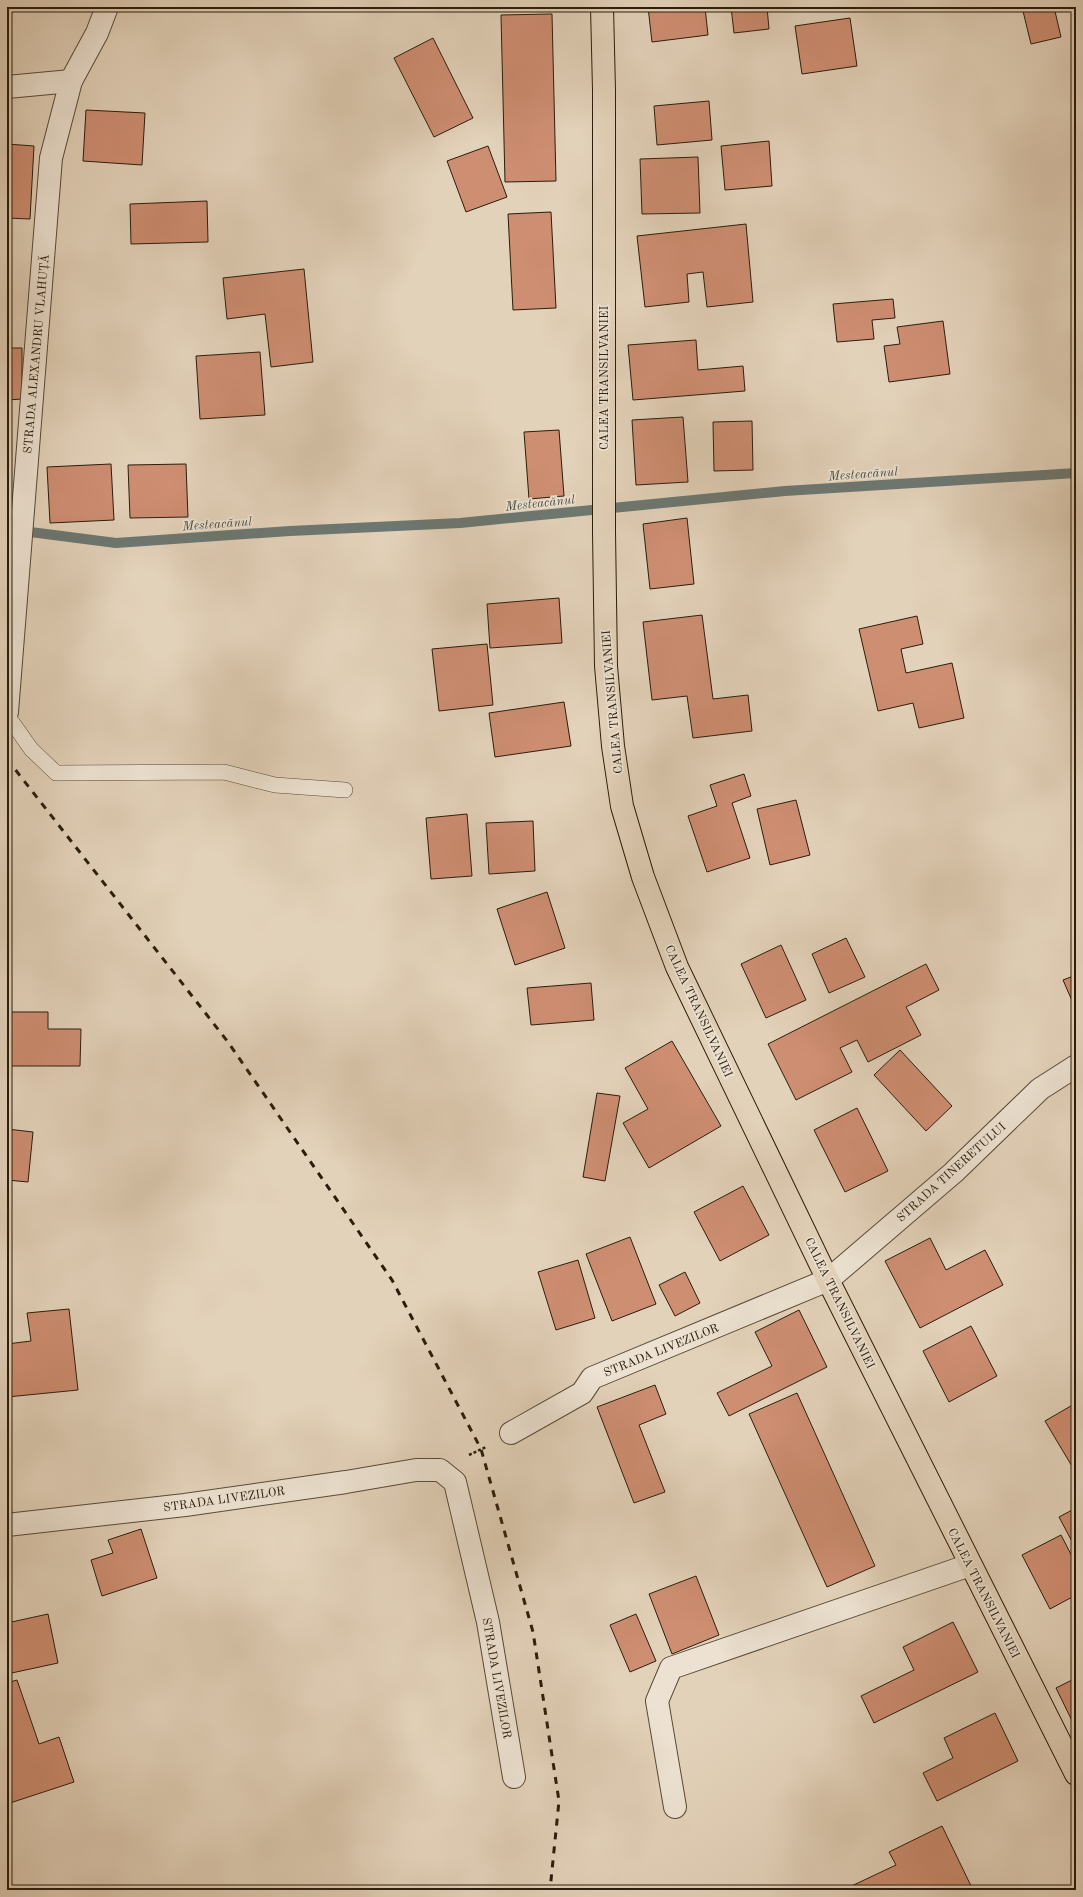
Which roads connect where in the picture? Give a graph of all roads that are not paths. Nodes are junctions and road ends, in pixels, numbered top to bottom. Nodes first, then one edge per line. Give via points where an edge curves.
1 (107, 7) edge
2 (602, 7) edge
3 (71, 81) junction
4 (7, 87) edge
5 (7, 712) edge
6 (7, 715) edge
7 (345, 790) dead end
8 (1076, 1066) edge
9 (828, 1280) junction
10 (511, 1433) road end
11 (7, 1525) edge
12 (970, 1565) junction
13 (1076, 1774) edge
14 (514, 1777) dead end
15 (675, 1807) dead end

1 - 3 street, STRADA ALEXANDRU VLAHUȚĂ via 97,33
2 - 9 highway, CALEA TRANSILVANIEI via 606,666 622,806 643,877 677,967
3 - 4 street
3 - 5 street, STRADA ALEXANDRU VLAHUȚĂ via 52,158
6 - 7 lane via 31,749 56,773 224,772 275,785
8 - 9 street, STRADA TINERETULUI via 1040,1089 953,1173
9 - 10 street, STRADA LIVEZILOR via 592,1378 582,1393
9 - 12 highway, CALEA TRANSILVANIEI
11 - 14 street, STRADA LIVEZILOR via 185,1505 416,1470 440,1470 455,1482 488,1622
12 - 13 highway, CALEA TRANSILVANIEI
12 - 15 street via 671,1668 657,1701

